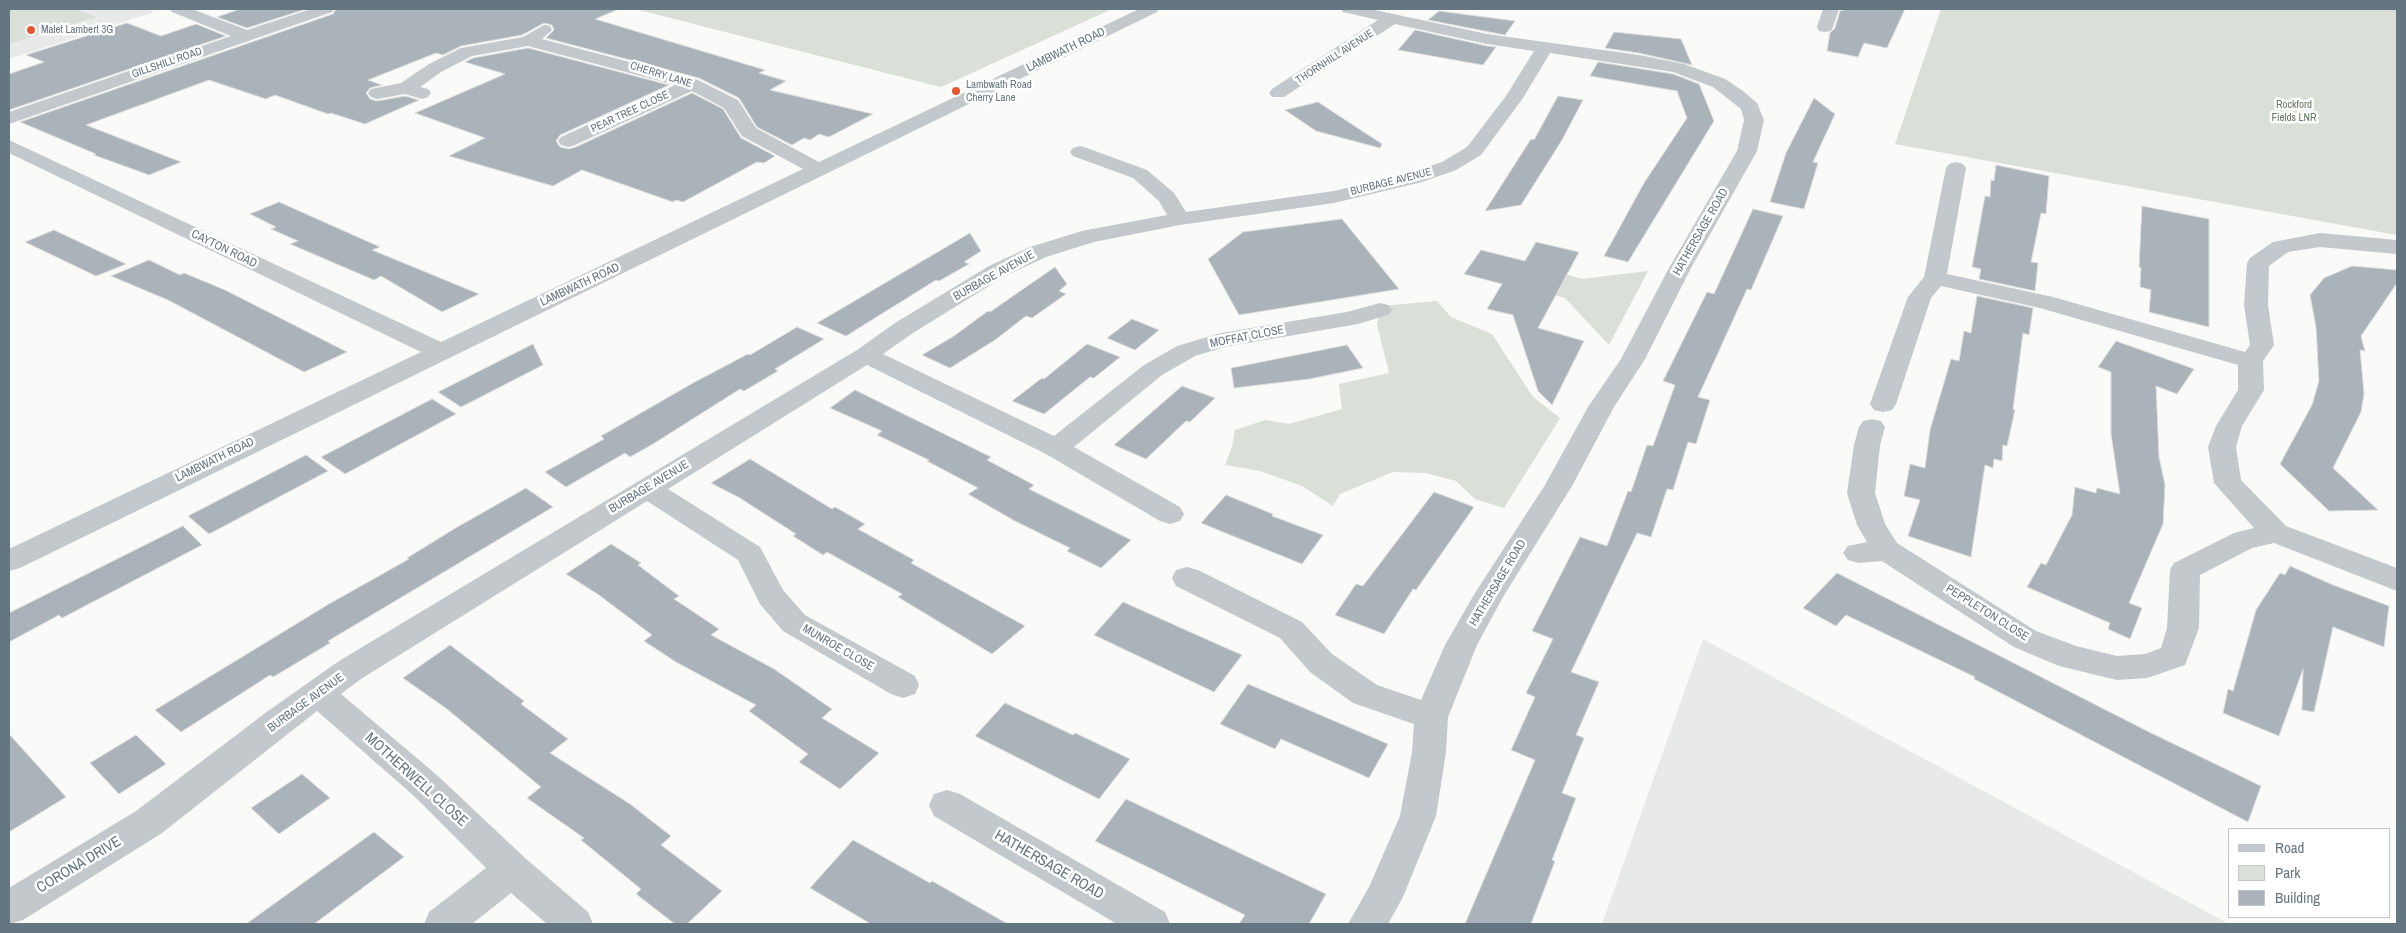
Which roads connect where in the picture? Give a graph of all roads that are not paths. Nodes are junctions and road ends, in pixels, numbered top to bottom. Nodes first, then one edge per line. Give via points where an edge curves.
1 (178, 9) edge
2 (326, 9) edge
3 (1151, 9) edge
4 (1350, 9) edge
5 (1831, 9) edge
6 (1391, 19) junction
7 (1825, 26) dead end
8 (544, 30) dead end
9 (246, 36) junction
10 (528, 41) junction
11 (1544, 48) junction
12 (692, 84) junction
13 (406, 88) junction
14 (377, 93) dead end
15 (1278, 93) dead end
16 (426, 95) dead end
17 (9, 118) edge
18 (9, 146) edge
19 (565, 146) dead end
20 (1080, 152) dead end
21 (1956, 168) dead end
22 (817, 169) junction
23 (1180, 219) junction
24 (2397, 247) edge
25 (1935, 278) junction
26 (1380, 310) dead end
27 (439, 351) junction
28 (866, 355) junction
29 (2252, 360) junction
30 (1056, 448) junction
31 (647, 488) junction
32 (1170, 514) dead end
33 (2276, 533) junction
34 (9, 561) edge
35 (1187, 578) dead end
36 (2397, 580) edge
37 (903, 685) dead end
38 (318, 693) junction
39 (1431, 717) junction
40 (947, 806) dead end
41 (149, 822) joint
42 (512, 870) junction
43 (9, 908) edge
44 (443, 924) edge
45 (574, 924) edge
46 (1151, 924) edge
47 (1367, 924) edge

1 - 9 street
2 - 9 street, GILLSHILL ROAD
3 - 22 street, LAMBWATH ROAD
4 - 6 street, HATHERSAGE ROAD
5 - 7 street
6 - 11 street, HATHERSAGE ROAD
6 - 15 street, THORNHILL AVENUE
8 - 10 street
9 - 17 street, GILLSHILL ROAD
10 - 12 street, CHERRY LANE
10 - 13 street via 467,52
11 - 23 street, BURBAGE AVENUE via 1514,98 1474,152 1449,166 1415,178 1334,197
11 - 39 street, HATHERSAGE ROAD via 1656,63 1710,80 1736,95 1750,108 1754,120 1752,136 1735,174 1680,268 1633,359 1601,407 1558,486 1466,636
12 - 19 street, PEAR TREE CLOSE
12 - 22 street, CHERRY LANE via 731,104 749,132
13 - 14 street
13 - 16 street
18 - 27 street, CAYTON ROAD
20 - 23 street via 1140,174 1167,197
21 - 25 street, PEPPLETON CLOSE
22 - 27 street, LAMBWATH ROAD
23 - 28 street, BURBAGE AVENUE via 1090,236 1038,252 997,272
24 - 29 street via 2320,240 2281,247 2258,263 2256,306 2262,344
25 - 29 street via 2046,302
25 - 33 street, PEPPLETON CLOSE via 1920,297 1867,445 1861,493 1871,525 1872,551 2025,639 2070,657 2117,668 2147,666 2174,656 2183,628 2185,570 2244,540
26 - 30 street, MOFFAT CLOSE via 1357,327 1221,340 1186,351 1153,370
27 - 34 street, LAMBWATH ROAD
28 - 30 street
28 - 31 street, BURBAGE AVENUE
29 - 33 street via 2252,390 2228,426 2222,447 2228,483
30 - 32 street
31 - 37 street, MUNROE CLOSE via 750,554 771,596 794,623
31 - 38 street, BURBAGE AVENUE via 350,670
33 - 36 street
35 - 39 street via 1291,630 1320,664 1365,694
38 - 41 street, BURBAGE AVENUE
38 - 42 street, MOTHERWELL CLOSE via 426,786
39 - 47 street, HATHERSAGE ROAD via 1429,752 1418,816 1384,897
40 - 46 street, HATHERSAGE ROAD
41 - 43 street, CORONA DRIVE
42 - 44 street
42 - 45 street, MOTHERWELL CLOSE

